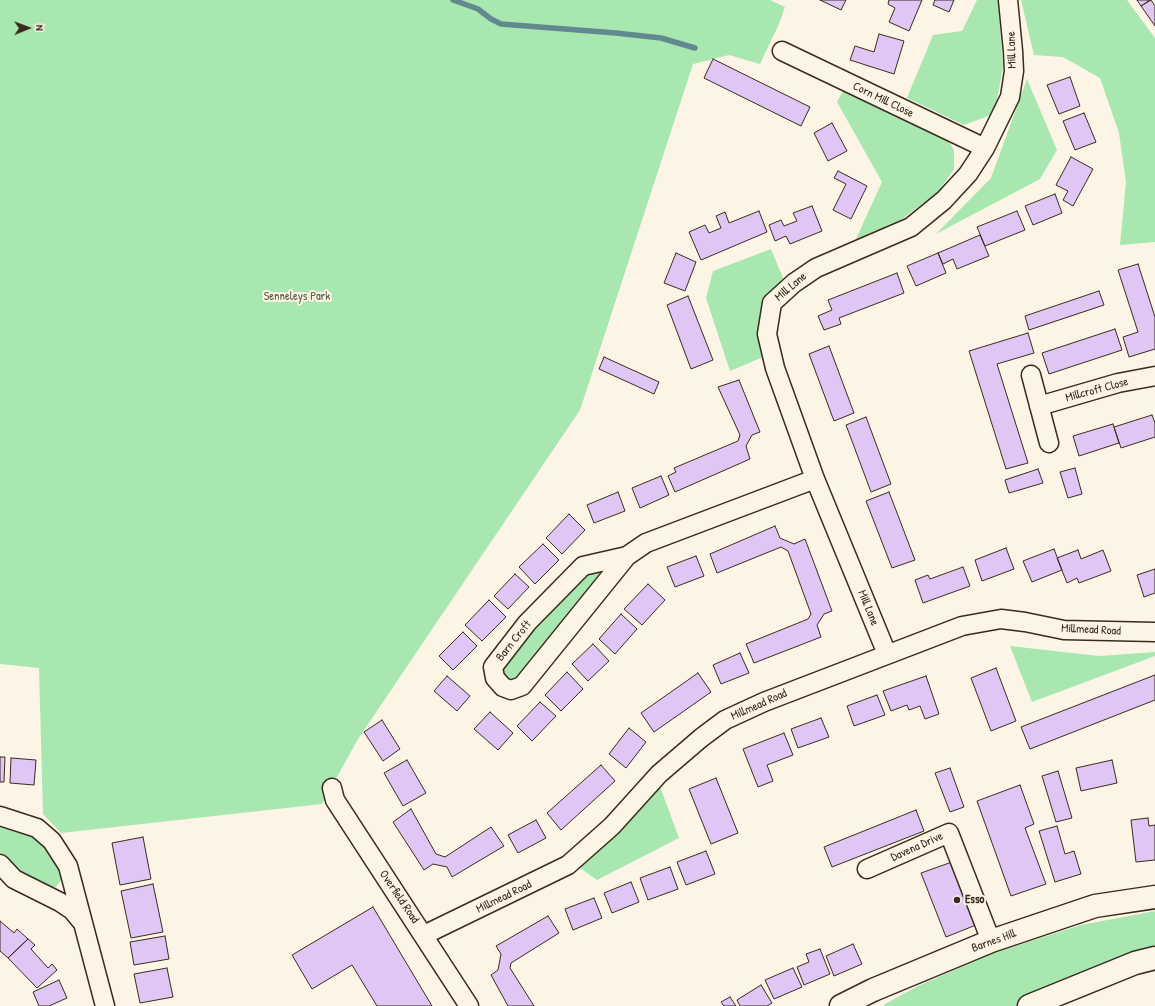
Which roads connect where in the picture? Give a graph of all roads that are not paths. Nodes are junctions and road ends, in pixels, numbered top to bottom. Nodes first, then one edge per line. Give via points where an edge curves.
1 (1008, 0) edge
2 (782, 51) dead end
3 (985, 148) junction
4 (1031, 375) dead end
5 (1155, 376) edge
6 (1039, 406) junction
7 (1050, 443) dead end
8 (815, 479) junction
9 (628, 556) junction
10 (1155, 632) edge
11 (887, 654) junction
12 (332, 788) dead end
13 (0, 816) edge
14 (0, 864) edge
15 (867, 869) dead end
16 (1155, 897) edge
17 (82, 922) junction
18 (424, 935) junction
19 (991, 941) junction
20 (1155, 958) edge
21 (868, 998) edge
22 (105, 1006) edge
23 (469, 1006) edge
24 (841, 1006) edge
25 (1030, 1006) edge

1 - 3 street, Mill Lane via 1014,72 1010,97
2 - 3 street, Corn Mill Close
3 - 8 street, Mill Lane via 968,174 944,200 911,227 816,268 794,282 772,303 767,334 775,368
4 - 6 street
5 - 6 street, Millcroft Close via 1118,383
6 - 7 street
8 - 9 street, Barn Croft via 646,543
8 - 11 street, Mill Lane
9 - 9 street, Barn Croft via 522,686 510,690 503,687 495,678 493,667 527,623 583,566
10 - 11 street, Millmead Road via 1064,630 1001,620 962,626
11 - 18 street, Millmead Road via 827,676 725,720 659,774 612,826 568,865
12 - 18 street, Overfield Road via 335,800
13 - 17 street via 37,828 52,841 68,866
14 - 17 street via 14,879 60,902 72,910
15 - 19 street, Davena Drive via 949,833
16 - 19 main road, Barnes Hill via 1095,906
17 - 22 street
18 - 23 street, Overfield Road
19 - 21 main road, Barnes Hill
20 - 25 main road via 1135,963
21 - 24 main road, Barnes Hill

